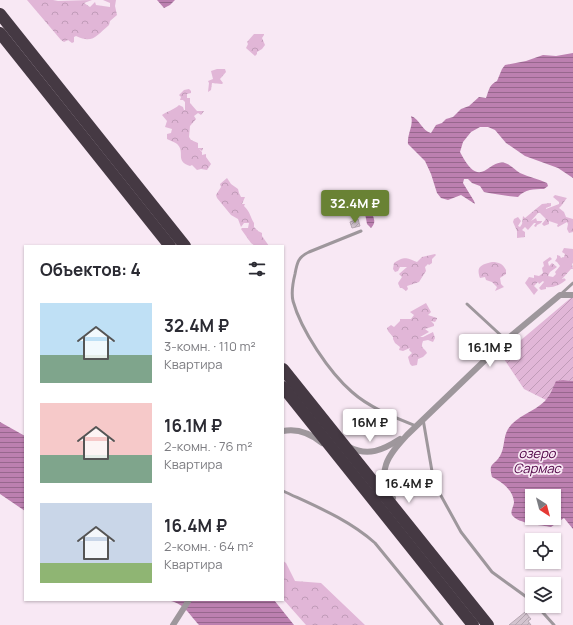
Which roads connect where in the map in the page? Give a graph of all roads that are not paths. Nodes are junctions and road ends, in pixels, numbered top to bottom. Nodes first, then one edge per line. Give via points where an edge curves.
1 (0, 14) edge
2 (0, 33) edge
3 (361, 231) dead end
4 (169, 245) edge
5 (184, 245) edge
6 (573, 283) edge
7 (560, 295) junction
8 (573, 296) edge
9 (466, 304) dead end
10 (506, 340) junction
11 (284, 371) edge
12 (284, 388) edge
13 (423, 419) junction
14 (416, 426) junction
15 (284, 431) edge
16 (334, 434) junction
17 (407, 435) junction
18 (342, 461) junction
19 (284, 491) edge
20 (443, 570) junction
21 (525, 596) edge
22 (188, 601) edge
23 (543, 613) edge
24 (173, 625) edge
25 (442, 625) edge
26 (473, 625) edge
27 (488, 625) edge
28 (554, 625) edge

1 - 5 highway
2 - 4 highway
3 - 14 lane via 301,257 296,265 293,281 293,301 310,338 339,379 365,403
6 - 7 lane
7 - 8 street
7 - 10 street
9 - 10 lane
10 - 13 street
11 - 16 highway
12 - 18 highway
13 - 14 street
13 - 21 lane via 434,483 461,532 492,572
14 - 17 street
15 - 18 street via 299,430 314,436
16 - 17 street via 350,447 365,452 383,449
16 - 20 highway
17 - 20 street via 388,458 384,480 388,491 428,544
18 - 26 highway
19 - 25 lane via 332,514 364,533
20 - 27 highway
22 - 24 street
23 - 28 lane

